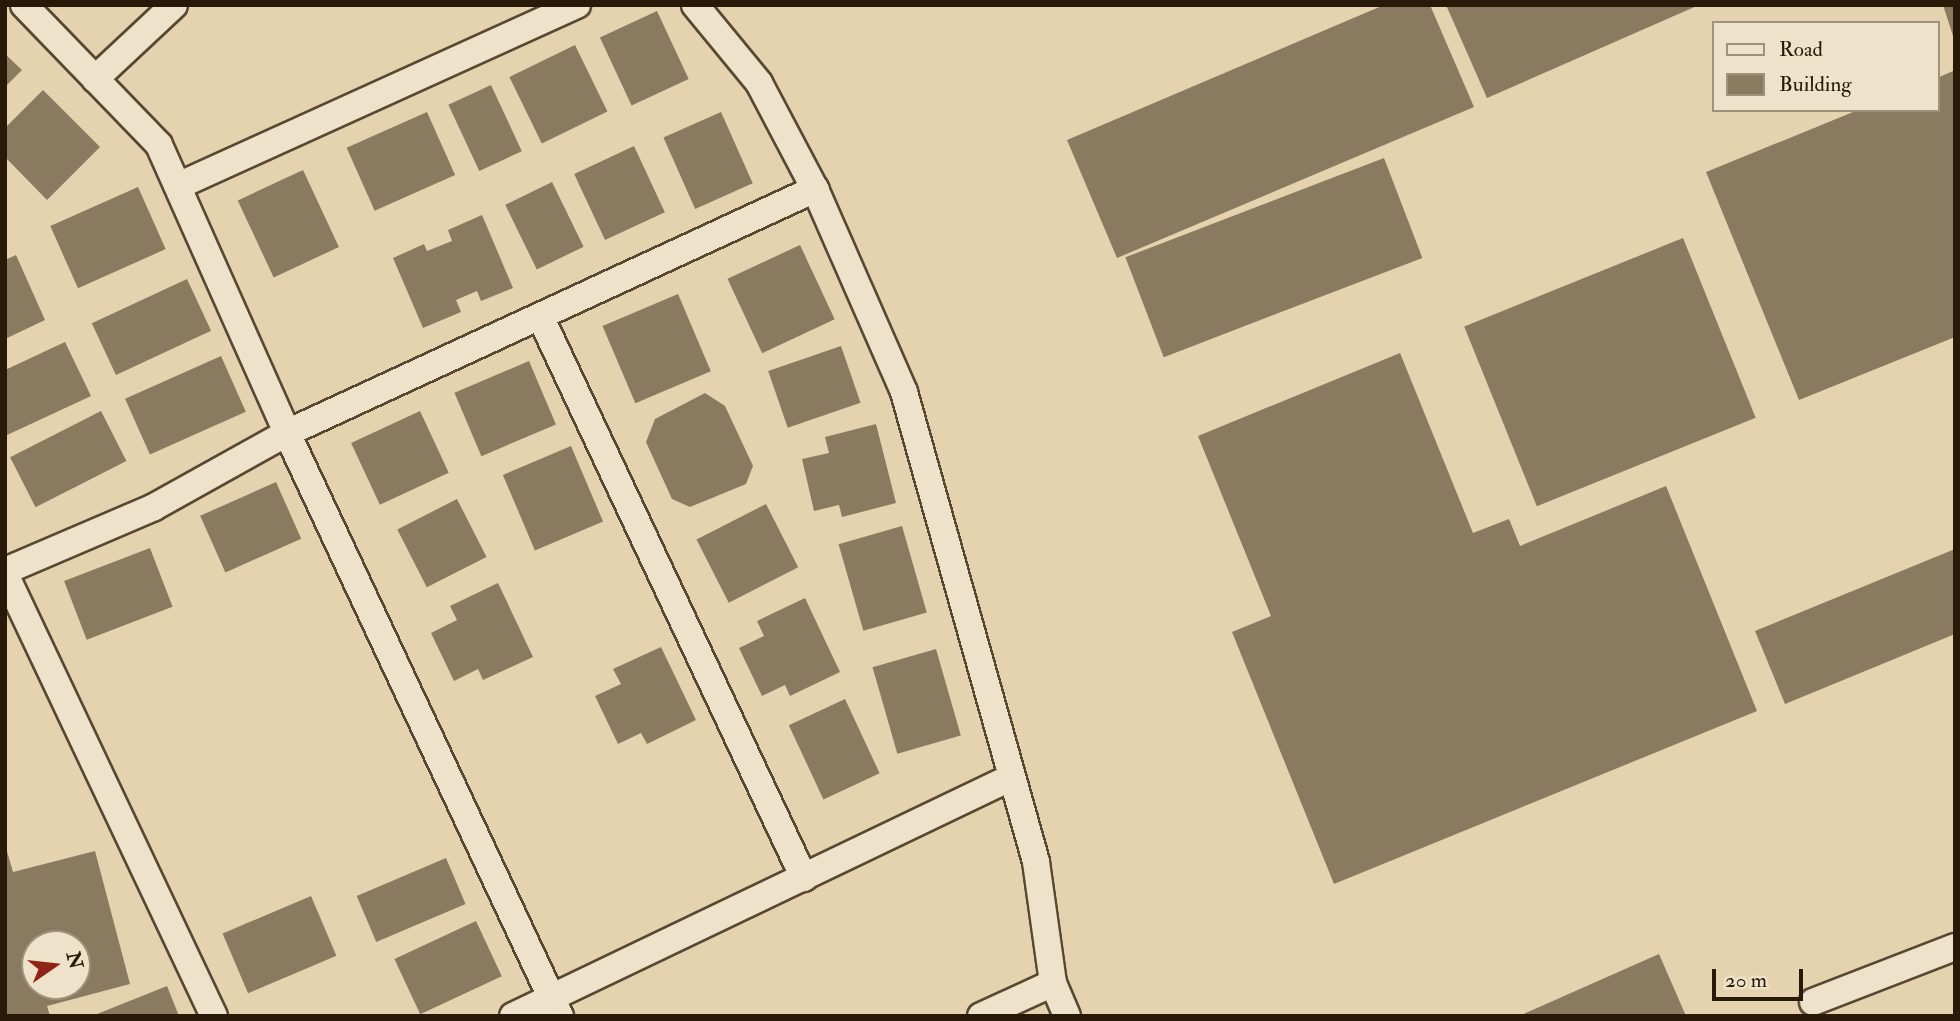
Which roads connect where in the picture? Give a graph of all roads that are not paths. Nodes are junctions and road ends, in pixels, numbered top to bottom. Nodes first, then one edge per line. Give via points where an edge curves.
1 (24, 5) edge
2 (174, 5) edge
3 (577, 5) edge
4 (695, 5) edge
5 (95, 79) junction
6 (180, 185) junction
7 (815, 189) junction
8 (540, 316) junction
9 (287, 433) junction
10 (5, 573) edge
11 (1010, 778) junction
12 (804, 878) junction
13 (1955, 947) edge
14 (1053, 983) junction
15 (1813, 1002) dead end
16 (556, 1007) edge
17 (214, 1016) edge
18 (513, 1016) edge
19 (981, 1016) edge
20 (1066, 1016) edge

1 - 5 street
2 - 5 street
3 - 6 street
4 - 7 street via 760,83
5 - 6 street via 159,145
6 - 9 street
7 - 8 street
7 - 11 street via 904,392
8 - 9 street
8 - 12 street
9 - 10 street via 154,507
9 - 16 street
10 - 17 street
11 - 12 street
11 - 14 street via 1036,862
12 - 16 street
13 - 15 street
14 - 19 street
14 - 20 street
16 - 18 street

